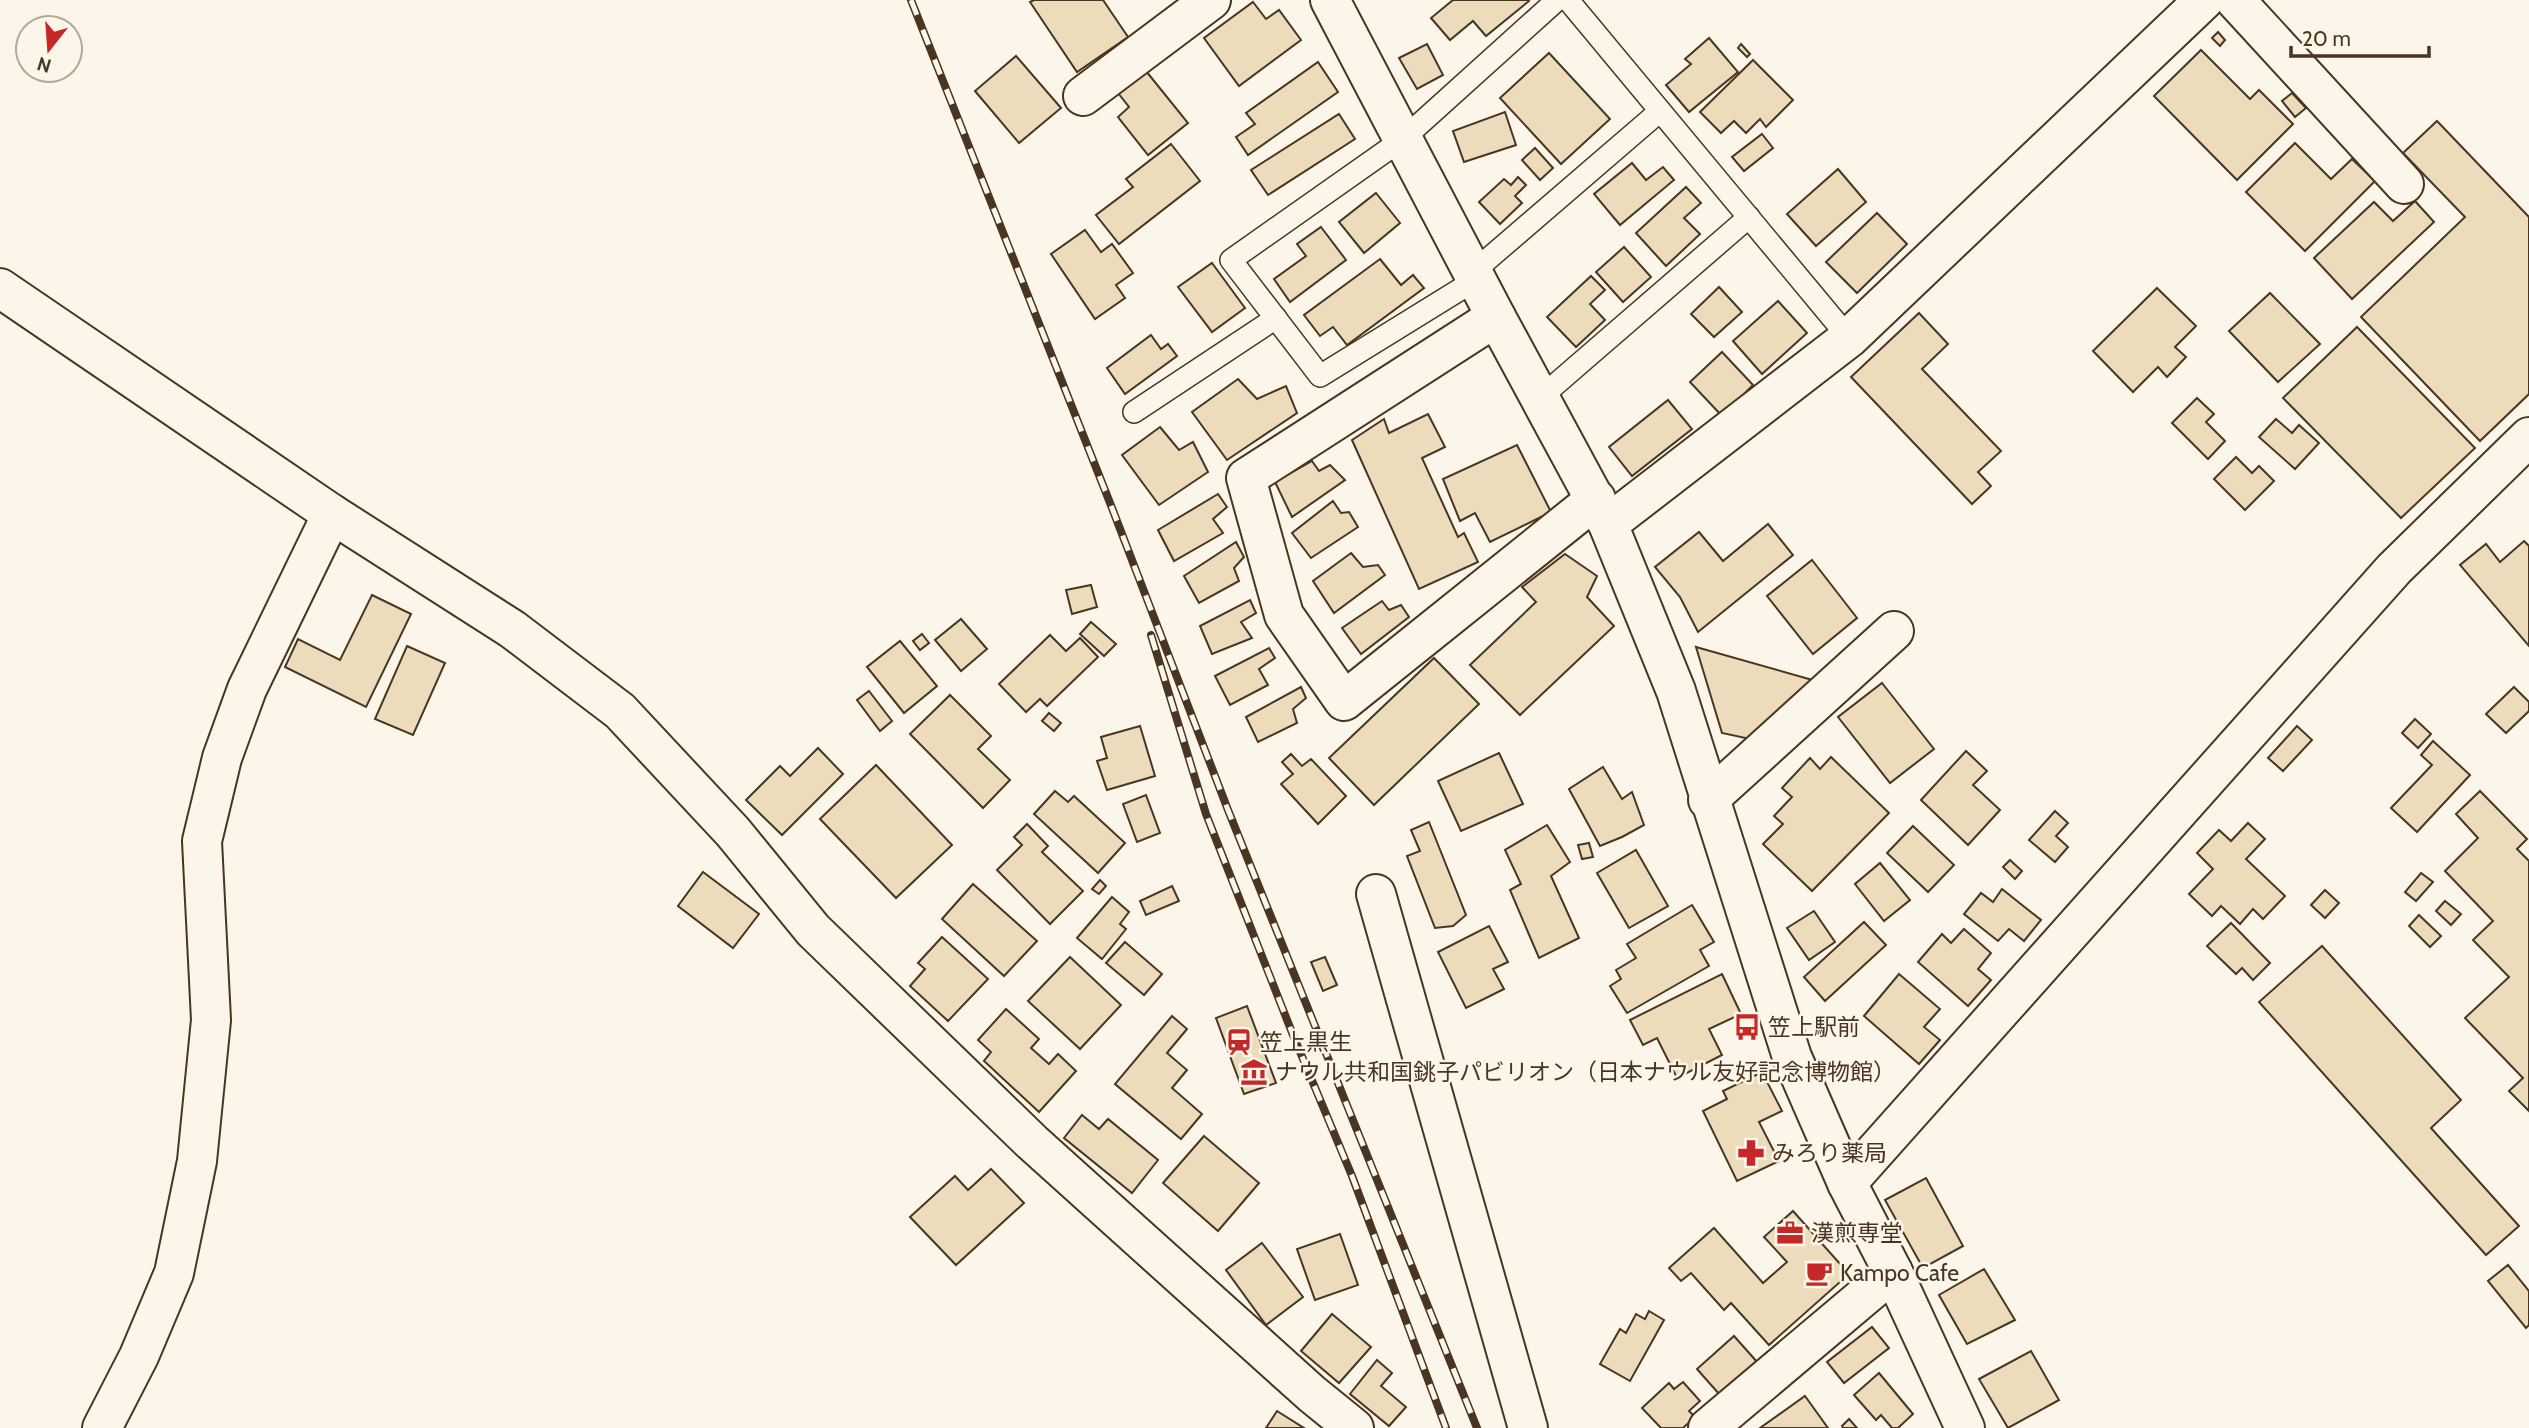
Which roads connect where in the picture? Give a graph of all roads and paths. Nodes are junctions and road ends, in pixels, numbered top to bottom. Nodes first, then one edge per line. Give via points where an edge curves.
1 (1211, 0) edge
2 (1330, 0) edge
3 (1557, 0) edge
4 (1568, 0) edge
5 (2204, 0) edge
6 (2235, 0) edge
7 (1083, 96) dead end
8 (1660, 111) junction
9 (1403, 139) junction
10 (2404, 184) dead end
11 (1749, 217) junction
12 (1475, 275) junction
13 (0, 288) edge
14 (1496, 317) junction
15 (1276, 318) junction
16 (1849, 338) junction
17 (1541, 397) junction
18 (1134, 412) dead end
19 (2529, 437) edge
20 (1602, 512) junction
21 (332, 514) junction
22 (1894, 631) dead end
23 (1708, 800) junction
24 (1376, 894) dead end
25 (1847, 1183) junction
26 (1893, 1272) junction
27 (102, 1428) edge
28 (1354, 1428) edge
29 (1528, 1428) edge
30 (1709, 1428) edge
31 (1965, 1428) edge

1 - 7 street
2 - 9 street
3 - 9 lane
4 - 8 lane
5 - 16 street
6 - 10 street
8 - 11 lane
8 - 12 lane
9 - 12 street
9 - 15 lane via 1231,260
11 - 16 lane
11 - 17 lane
12 - 14 street
12 - 15 lane via 1320,376
13 - 21 street
14 - 17 street
14 - 20 street via 1245,478 1284,615 1345,701
15 - 18 lane
16 - 20 street
17 - 20 street
19 - 25 street via 2394,569
20 - 23 street via 1676,691
21 - 27 street via 247,689 222,758 202,841 211,1020 197,1161 174,1273
21 - 28 street via 512,629 620,710 733,831 813,930 1032,1142
22 - 23 street
23 - 25 street via 1792,1057
24 - 29 street
25 - 26 street
26 - 30 street
26 - 31 street

